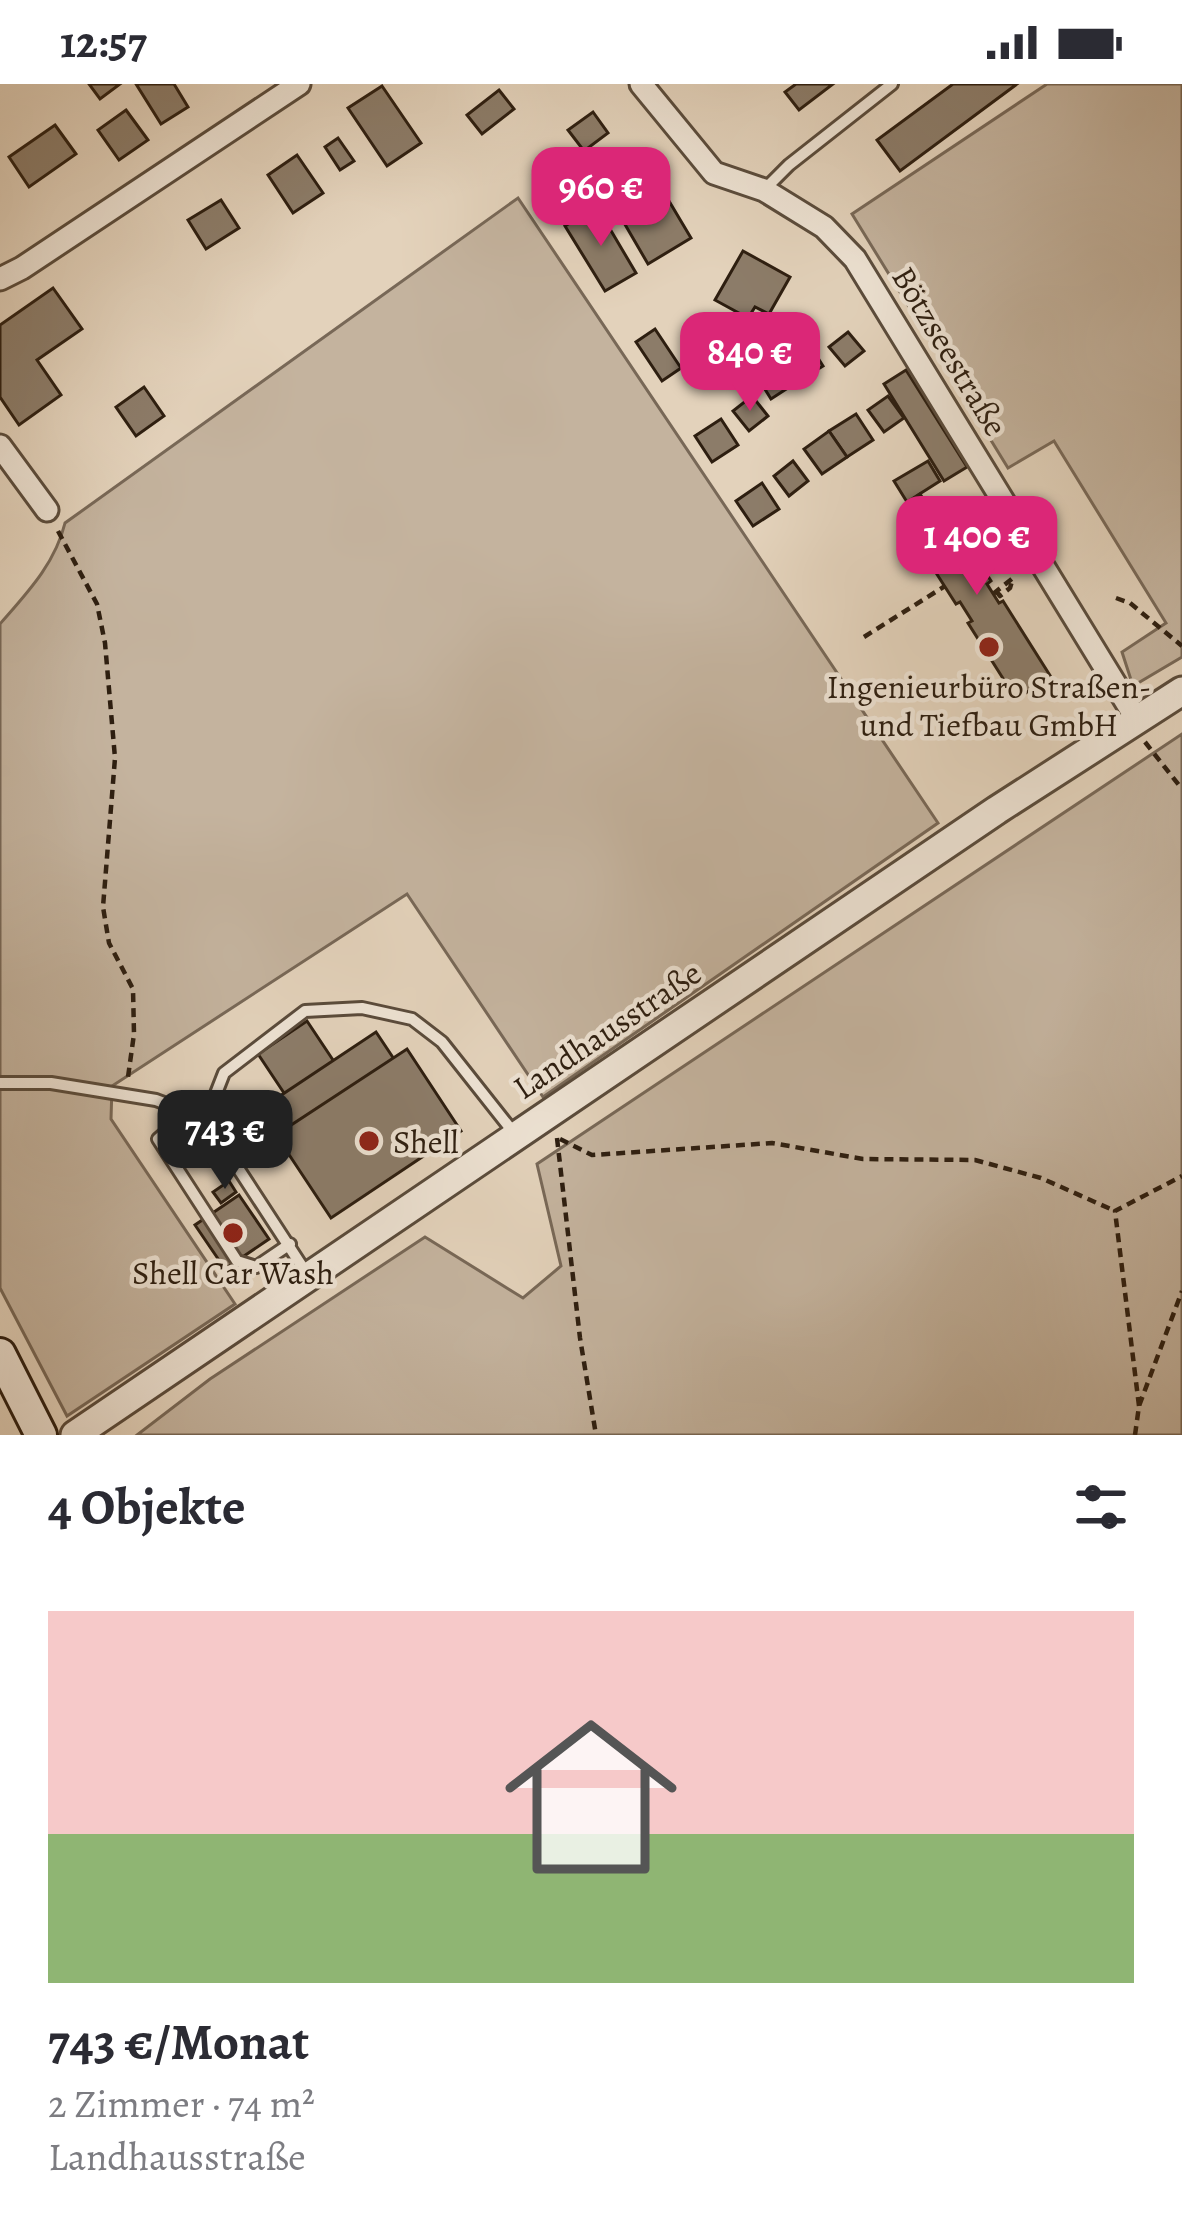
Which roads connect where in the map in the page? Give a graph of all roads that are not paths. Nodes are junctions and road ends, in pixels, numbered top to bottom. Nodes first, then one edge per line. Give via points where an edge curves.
1 (299, 84) edge
2 (641, 84) edge
3 (892, 84) edge
4 (764, 190) junction
5 (0, 279) edge
6 (0, 446) edge
7 (46, 510) road end
8 (1182, 691) edge
9 (1141, 731) junction
10 (0, 1083) edge
11 (189, 1112) junction
12 (206, 1119) junction
13 (516, 1135) junction
14 (257, 1193) junction
15 (244, 1202) dead end
16 (265, 1205) junction
17 (252, 1214) dead end
18 (274, 1218) junction
19 (261, 1227) dead end
20 (290, 1244) junction
21 (307, 1274) junction
22 (0, 1354) edge
23 (41, 1435) edge
24 (75, 1435) edge

1 - 5 street
2 - 4 street, Bötzseestraße via 714,173
3 - 4 lane
4 - 9 street, Bötzseestraße via 824,227 855,259
6 - 7 street
8 - 9 street, Landhausstraße
9 - 13 street, Landhausstraße via 546,1123
10 - 11 lane via 51,1083
11 - 12 lane
11 - 20 lane via 158,1139 237,1261 256,1267
12 - 13 lane via 224,1073 305,1011 362,1008 412,1019 442,1042
12 - 14 lane
13 - 21 street, Landhausstraße
14 - 15 lane
14 - 16 lane
16 - 17 lane
16 - 18 lane
18 - 19 lane
18 - 20 lane
20 - 21 lane
21 - 24 street, Landhausstraße
22 - 23 main road

